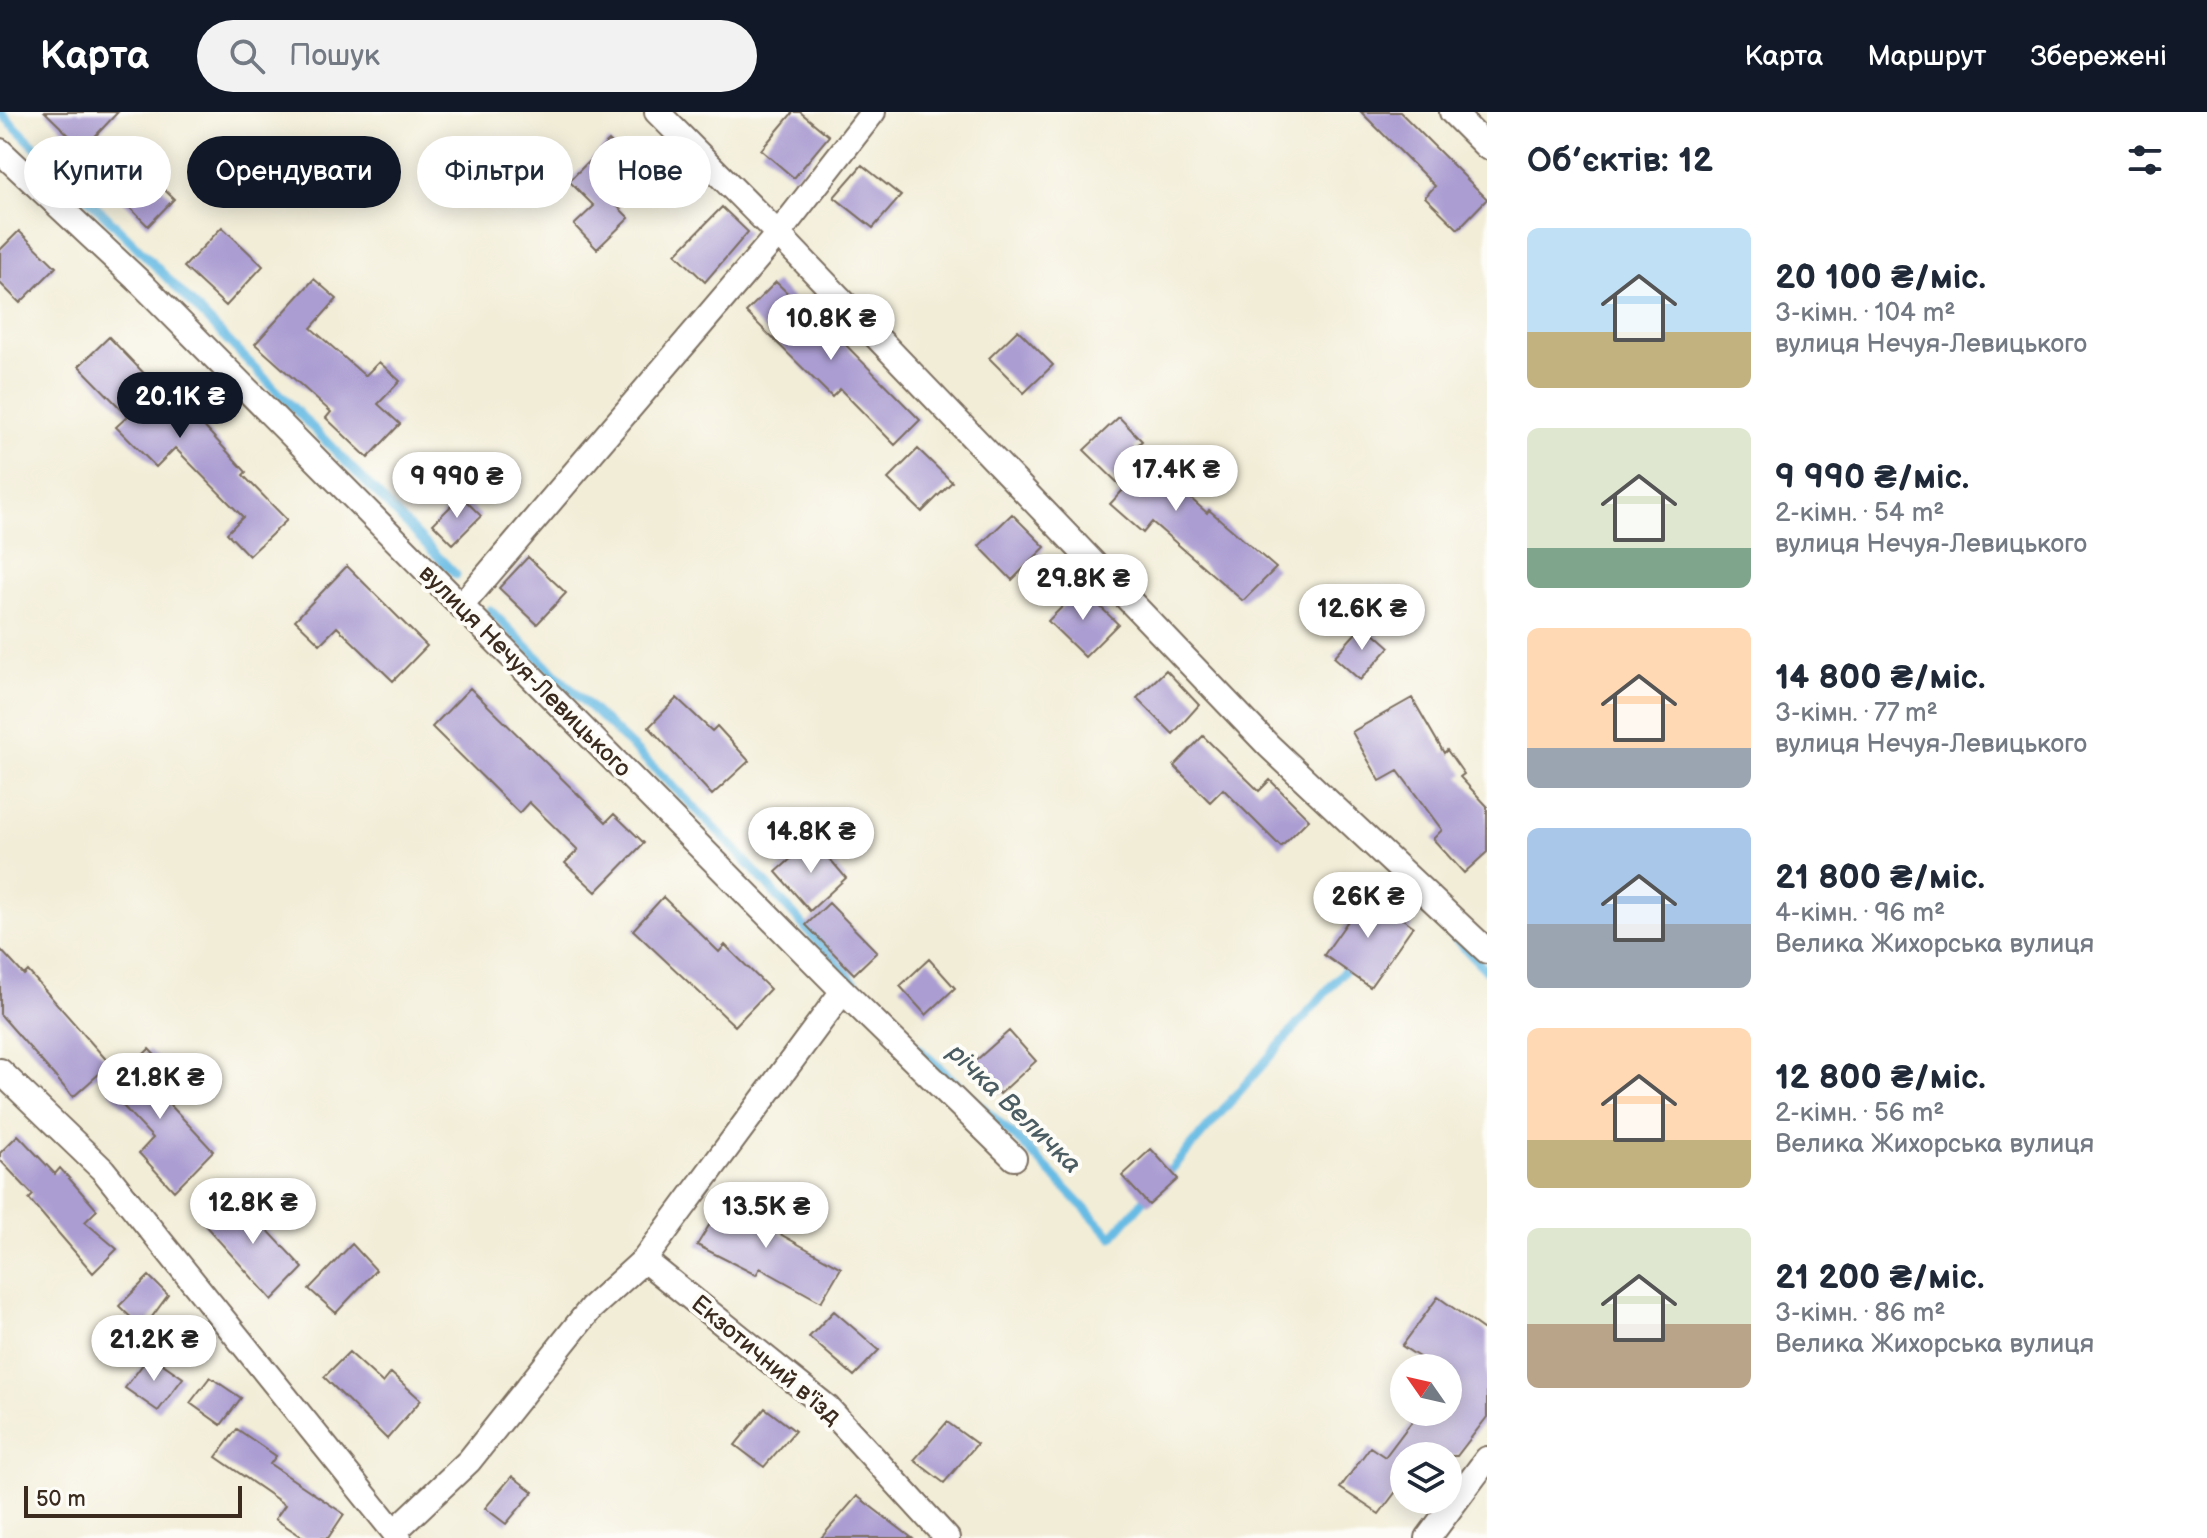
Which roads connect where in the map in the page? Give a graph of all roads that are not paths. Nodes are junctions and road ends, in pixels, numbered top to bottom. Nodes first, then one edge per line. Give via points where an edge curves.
1 (657, 112) edge
2 (873, 112) edge
3 (1452, 112) edge
4 (1487, 147) edge
5 (0, 151) edge
6 (778, 234) junction
7 (461, 606) junction
8 (1487, 951) edge
9 (843, 991) junction
10 (0, 1071) edge
11 (1014, 1158) dead end
12 (644, 1260) junction
13 (1487, 1459) edge
14 (396, 1535) edge
15 (947, 1538) edge
16 (1428, 1538) edge

1 - 6 street
2 - 6 street
3 - 4 street
5 - 7 street, вулиця Нечуя-Левицького via 142,284
6 - 7 street
6 - 8 street via 1269,746
7 - 9 street, вулиця Нечуя-Левицького
9 - 11 street, вулиця Нечуя-Левицького
9 - 12 street
10 - 14 street via 103,1170
12 - 14 street via 591,1308 469,1461
12 - 15 street, Екзотичний в'їзд via 828,1408
13 - 16 street

